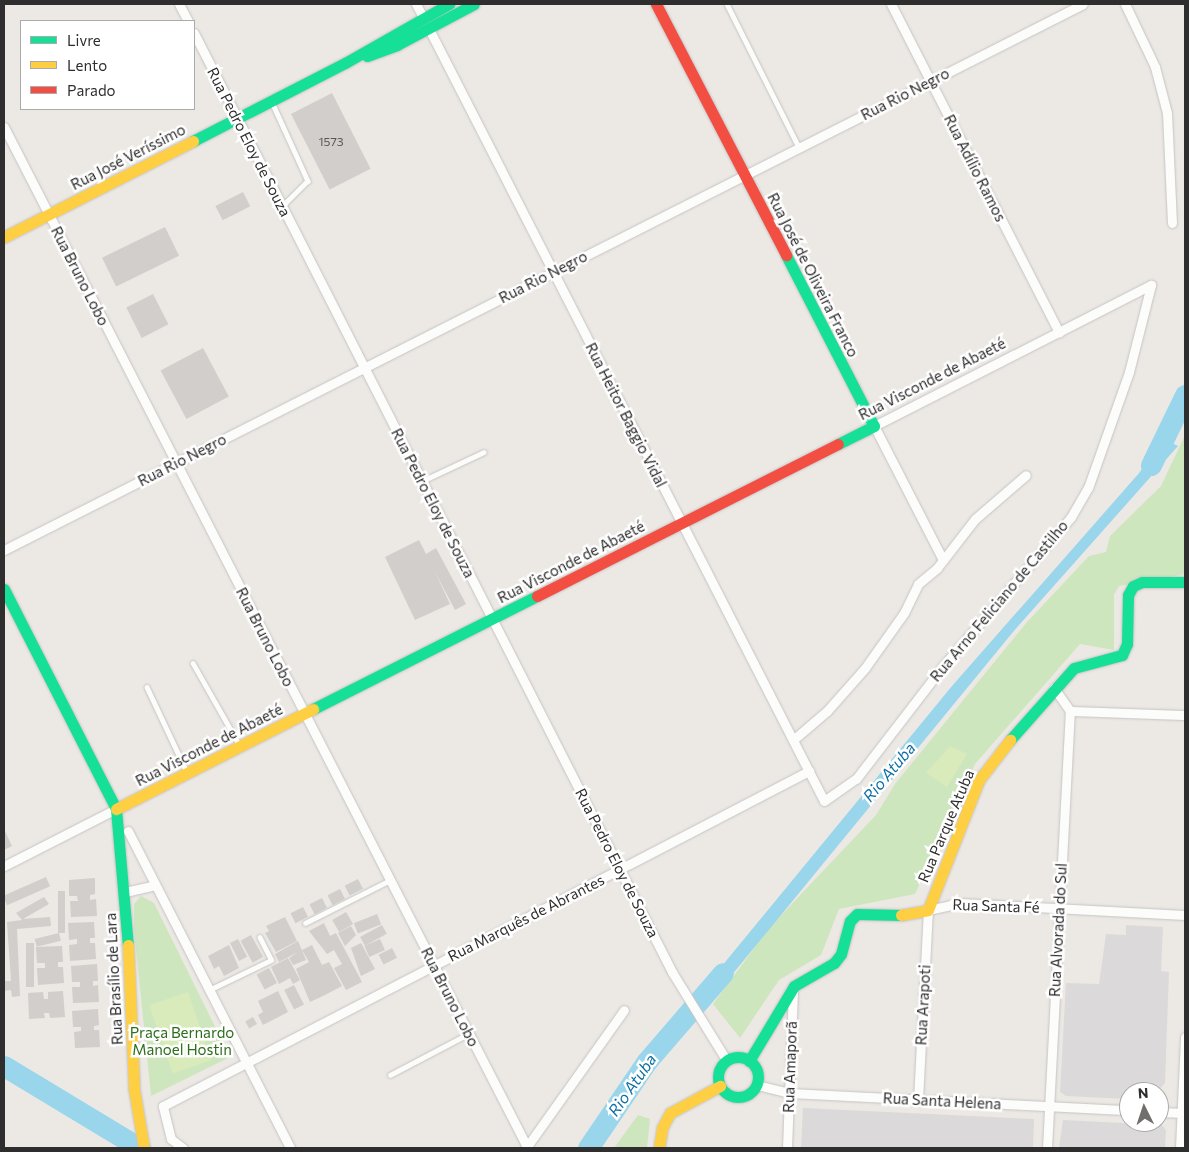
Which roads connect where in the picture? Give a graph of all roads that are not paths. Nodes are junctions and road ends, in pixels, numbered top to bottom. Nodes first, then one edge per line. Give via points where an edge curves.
1 (179, 4) edge
2 (416, 4) edge
3 (449, 4) edge
4 (474, 4) edge
5 (656, 4) edge
6 (727, 4) edge
7 (891, 4) edge
8 (1083, 4) edge
9 (1125, 4) edge
10 (423, 17) junction
11 (187, 20) edge
12 (428, 29) junction
13 (195, 35) edge
14 (346, 64) junction
15 (930, 81) junction
16 (272, 101) junction
17 (237, 118) junction
18 (4, 126) edge
19 (799, 147) junction
20 (744, 175) junction
21 (282, 207) junction
22 (49, 214) junction
23 (1172, 223) dead end
24 (4, 237) edge
25 (553, 272) junction
26 (1152, 285) joint
27 (1059, 332) junction
28 (364, 368) junction
29 (874, 426) junction
30 (484, 452) dead end
31 (176, 463) junction
32 (1026, 475) dead end
33 (422, 482) junction
34 (682, 523) junction
35 (4, 550) edge
36 (943, 560) junction
37 (1185, 582) edge
38 (4, 589) edge
39 (492, 619) junction
40 (193, 663) dead end
41 (147, 688) dead end
42 (1054, 688) junction
43 (1070, 711) junction
44 (304, 714) junction
45 (1185, 715) edge
46 (793, 740) junction
47 (240, 746) junction
48 (809, 771) junction
49 (187, 773) junction
50 (824, 802) joint
51 (116, 809) junction
52 (128, 831) dead end
53 (4, 866) edge
54 (620, 869) junction
55 (390, 880) junction
56 (155, 885) junction
57 (125, 892) junction
58 (1059, 908) junction
59 (928, 910) junction
60 (1185, 915) edge
61 (305, 923) dead end
62 (260, 938) dead end
63 (433, 966) junction
64 (794, 986) junction
65 (209, 990) junction
66 (624, 1010) dead end
67 (468, 1034) junction
68 (1185, 1037) edge
69 (727, 1061) junction
70 (750, 1061) junction
71 (246, 1062) junction
72 (1184, 1067) edge
73 (390, 1075) dead end
74 (757, 1085) junction
75 (720, 1086) junction
76 (790, 1093) junction
77 (918, 1100) junction
78 (1048, 1106) junction
79 (1119, 1110) edge
80 (1169, 1112) edge
81 (1183, 1113) edge
82 (526, 1147) edge
83 (144, 1148) edge
84 (183, 1148) edge
85 (290, 1148) edge
86 (659, 1148) edge
87 (787, 1148) edge
88 (1047, 1148) edge
89 (1180, 1148) edge

1 - 11 street
2 - 10 street
3 - 10 street, Rua José Veríssimo
4 - 12 street, Rua José Veríssimo
5 - 20 street, Rua José de Oliveira Franco
6 - 19 lane
7 - 15 street, Rua Adílio Ramos
8 - 15 street, Rua Rio Negro
9 - 23 street via 1152,58 1168,113
10 - 14 street, Rua José Veríssimo
12 - 14 street, Rua José Veríssimo
12 - 25 street, Rua Heitor Baggio Vidal
13 - 17 street, Rua Pedro Eloy de Souza
14 - 16 street, Rua José Veríssimo
15 - 19 street, Rua Rio Negro
15 - 27 street, Rua Adílio Ramos
16 - 17 street, Rua José Veríssimo
16 - 21 lane via 308,181
17 - 21 street, Rua Pedro Eloy de Souza
17 - 22 street, Rua José Veríssimo
18 - 22 street, Rua Bruno Lobo
19 - 20 street, Rua Rio Negro
20 - 25 street, Rua Rio Negro
20 - 29 street, Rua José de Oliveira Franco
21 - 28 street, Rua Pedro Eloy de Souza
22 - 24 street, Rua José Veríssimo
22 - 31 street, Rua Bruno Lobo
25 - 28 street, Rua Rio Negro
25 - 34 street, Rua Heitor Baggio Vidal
26 - 27 street, Rua Visconde de Abaeté
26 - 50 street, Rua Arno Feliciano de Castilho via 1129,372 1088,488 1071,517 943,666 856,779
27 - 29 street, Rua Visconde de Abaeté
28 - 31 street, Rua Rio Negro
28 - 33 street, Rua Pedro Eloy de Souza
29 - 34 street, Rua Visconde de Abaeté
29 - 36 street, Rua José de Oliveira Franco
30 - 33 lane
31 - 35 street, Rua Rio Negro
31 - 44 street, Rua Bruno Lobo
32 - 36 street via 975,519
33 - 39 street, Rua Pedro Eloy de Souza
34 - 39 street, Rua Visconde de Abaeté
34 - 46 street, Rua Heitor Baggio Vidal
36 - 46 street via 915,588 904,613 849,687
37 - 42 street, Rua Parque Atuba via 1142,582 1133,586 1128,595 1127,644 1122,655 1074,668
38 - 51 street
39 - 44 street, Rua Visconde de Abaeté
39 - 54 street, Rua Pedro Eloy de Souza
40 - 47 lane
41 - 49 lane
42 - 43 street
42 - 59 street, Rua Parque Atuba via 979,780
43 - 45 street
43 - 58 street, Rua Alvorada do Sul
44 - 47 street, Rua Visconde de Abaeté
44 - 55 street, Rua Bruno Lobo
46 - 48 street, Rua Heitor Baggio Vidal
47 - 49 street, Rua Visconde de Abaeté
48 - 50 street, Rua Heitor Baggio Vidal
48 - 54 street, Rua Marquês de Abrantes
49 - 51 street, Rua Visconde de Abaeté
51 - 53 street, Rua Visconde de Abaeté
51 - 57 street, Rua Brasílio de Lara
52 - 56 street
54 - 63 street, Rua Marquês de Abrantes
54 - 69 street, Rua Pedro Eloy de Souza via 672,972
55 - 61 lane
55 - 63 street, Rua Bruno Lobo
56 - 57 street
56 - 65 street
57 - 83 street, Rua Brasílio de Lara via 138,1115
58 - 59 street, Rua Santa Fé via 961,903
58 - 60 street, Rua Santa Fé
58 - 78 street, Rua Alvorada do Sul
59 - 64 street via 906,915 857,914 834,963
59 - 77 street, Rua Arapoti
62 - 65 lane via 271,960
63 - 67 street, Rua Bruno Lobo
63 - 71 street, Rua Marquês de Abrantes
64 - 70 street
64 - 76 street, Rua Amaporã
65 - 71 street
66 - 82 street
67 - 73 lane
67 - 82 street, Rua Bruno Lobo
68 - 72 street
69 - 70 street via 738,1058
69 - 75 street via 720,1070
70 - 74 street via 757,1072
71 - 84 street, Rua Marquês de Abrantes via 162,1106 171,1139
71 - 85 street
72 - 81 street
74 - 75 street via 742,1097 729,1095
74 - 76 street, Rua Santa Helena
75 - 86 street via 670,1113 662,1128
76 - 77 street, Rua Santa Helena
76 - 87 street, Rua Amaporã
77 - 78 street, Rua Santa Helena
78 - 79 street, Rua Santa Helena
78 - 88 street, Rua Alvorada do Sul
80 - 81 street
81 - 89 street

